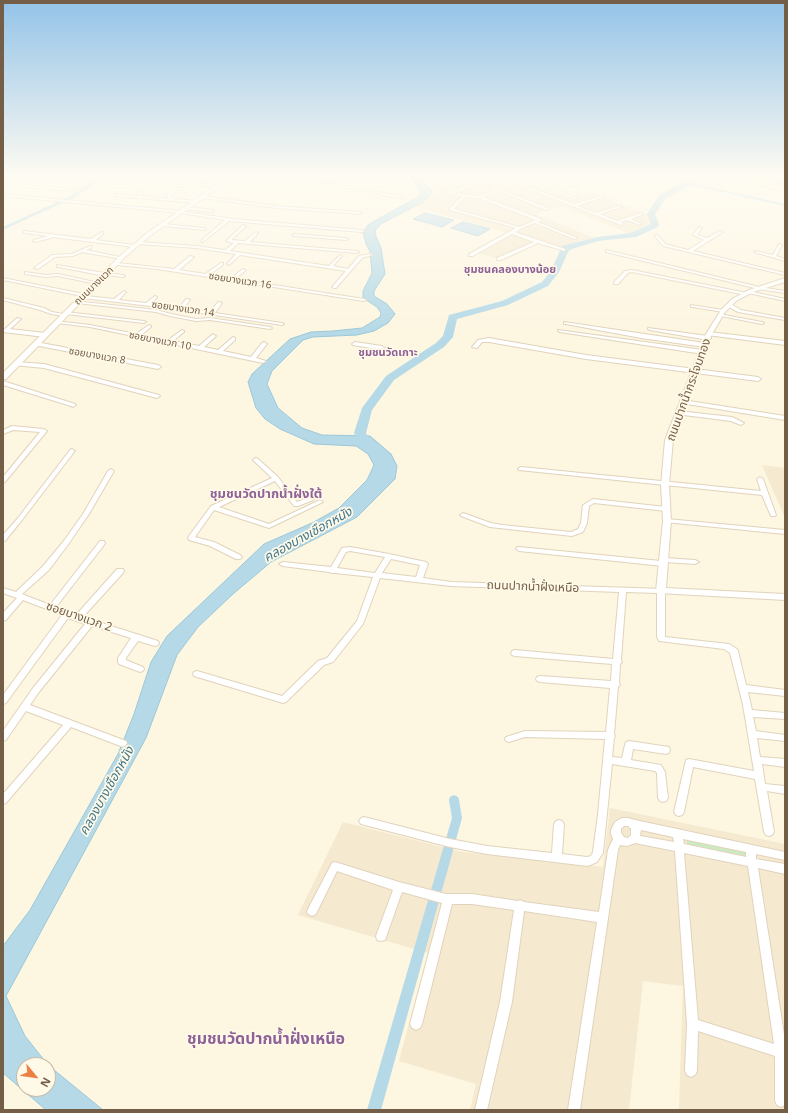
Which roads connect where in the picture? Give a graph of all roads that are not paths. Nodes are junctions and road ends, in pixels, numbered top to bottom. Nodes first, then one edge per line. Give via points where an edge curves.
1 (160, 228) edge
2 (193, 228) edge
3 (218, 228) edge
4 (242, 228) edge
5 (328, 228) edge
6 (520, 228) edge
7 (555, 228) edge
8 (700, 228) dead end
9 (204, 229) dead end
10 (362, 231) dead end
11 (25, 232) dead end
12 (721, 232) dead end
13 (256, 233) dead end
14 (512, 233) junction
15 (102, 234) dead end
16 (58, 236) junction
17 (657, 236) dead end
18 (575, 238) dead end
19 (346, 239) dead end
20 (92, 240) junction
21 (708, 240) junction
22 (35, 241) dead end
23 (203, 241) dead end
24 (237, 242) junction
25 (536, 242) junction
26 (214, 243) dead end
27 (246, 243) junction
28 (137, 244) junction
29 (780, 245) dead end
30 (286, 246) junction
31 (90, 247) dead end
32 (275, 248) dead end
33 (615, 248) dead end
34 (205, 249) junction
35 (563, 250) dead end
36 (608, 250) dead end
37 (689, 251) junction
38 (83, 252) junction
39 (226, 252) junction
40 (358, 252) dead end
41 (756, 252) dead end
42 (240, 254) junction
43 (370, 255) dead end
44 (340, 256) dead end
45 (471, 256) dead end
46 (192, 257) dead end
47 (774, 257) junction
48 (122, 258) junction
49 (266, 258) junction
50 (637, 258) junction
51 (500, 259) dead end
52 (785, 260) edge
53 (164, 262) dead end
54 (116, 264) junction
55 (221, 264) dead end
56 (229, 264) dead end
57 (59, 266) dead end
58 (330, 267) junction
59 (36, 268) dead end
60 (157, 268) junction
61 (243, 270) dead end
62 (348, 270) junction
63 (175, 271) junction
64 (27, 273) dead end
65 (785, 274) edge
66 (105, 275) junction
67 (123, 276) dead end
68 (205, 276) junction
69 (3, 279) edge
70 (230, 280) junction
71 (785, 280) edge
72 (97, 283) junction
73 (616, 283) dead end
74 (334, 287) dead end
75 (759, 288) junction
76 (124, 292) dead end
77 (785, 292) edge
78 (747, 293) junction
79 (83, 296) junction
80 (155, 297) dead end
81 (3, 299) edge
82 (116, 300) junction
83 (188, 300) dead end
84 (364, 300) dead end
85 (785, 300) edge
86 (77, 302) junction
87 (220, 303) dead end
88 (148, 304) junction
89 (729, 305) junction
90 (693, 306) dead end
91 (181, 309) junction
92 (212, 313) junction
93 (722, 313) junction
94 (65, 314) junction
95 (19, 319) dead end
96 (785, 319) edge
97 (122, 321) dead end
98 (57, 322) junction
99 (144, 322) dead end
100 (566, 323) dead end
101 (762, 323) dead end
102 (282, 324) dead end
103 (149, 326) dead end
104 (270, 328) dead end
105 (650, 329) dead end
106 (109, 330) junction
107 (4, 331) edge
108 (182, 331) dead end
109 (560, 331) dead end
110 (44, 335) junction
111 (136, 336) junction
112 (213, 336) dead end
113 (232, 339) dead end
114 (169, 342) junction
115 (706, 342) junction
116 (785, 343) edge
117 (36, 344) junction
118 (264, 344) dead end
119 (355, 344) dead end
120 (475, 347) dead end
121 (200, 348) junction
122 (382, 348) dead end
123 (219, 352) junction
124 (252, 359) junction
125 (263, 361) dead end
126 (16, 364) junction
127 (158, 367) dead end
128 (696, 372) junction
129 (3, 377) edge
130 (758, 379) dead end
131 (3, 383) edge
132 (157, 396) dead end
133 (682, 402) junction
134 (73, 405) dead end
135 (678, 413) junction
136 (785, 418) edge
137 (741, 423) dead end
138 (3, 432) edge
139 (72, 451) dead end
140 (256, 460) dead end
141 (521, 469) dead end
142 (110, 471) dead end
143 (276, 478) junction
144 (760, 479) dead end
145 (3, 481) edge
146 (665, 485) junction
147 (764, 493) junction
148 (311, 499) dead end
149 (320, 502) dead end
150 (213, 507) junction
151 (666, 509) junction
152 (463, 515) dead end
153 (772, 515) dead end
154 (667, 521) junction
155 (785, 532) edge
156 (3, 539) edge
157 (102, 543) dead end
158 (519, 549) dead end
159 (389, 556) junction
160 (238, 557) dead end
161 (664, 562) junction
162 (695, 562) dead end
163 (283, 564) dead end
164 (120, 571) dead end
165 (332, 571) junction
166 (376, 576) junction
167 (419, 581) junction
168 (3, 590) edge
169 (623, 590) junction
170 (661, 591) junction
171 (20, 596) junction
172 (785, 597) edge
173 (52, 608) junction
174 (67, 614) junction
175 (3, 618) edge
176 (78, 618) junction
177 (90, 623) junction
178 (136, 637) junction
179 (155, 643) dead end
180 (515, 653) dead end
181 (618, 662) junction
182 (140, 669) dead end
183 (197, 674) dead end
184 (540, 679) dead end
185 (616, 686) junction
186 (743, 688) junction
187 (785, 693) edge
188 (3, 701) edge
189 (25, 706) junction
190 (748, 713) junction
191 (785, 716) edge
192 (70, 723) junction
193 (752, 734) junction
194 (611, 736) junction
195 (3, 738) edge
196 (785, 738) edge
197 (509, 739) dead end
198 (123, 743) dead end
199 (666, 750) dead end
200 (609, 760) junction
201 (756, 760) junction
202 (626, 762) junction
203 (785, 763) edge
204 (759, 776) junction
205 (762, 787) junction
206 (785, 790) edge
207 (663, 798) dead end
208 (3, 800) edge
209 (679, 812) dead end
210 (364, 821) dead end
211 (559, 824) dead end
212 (632, 824) junction
213 (769, 832) dead end
214 (678, 834) junction
215 (619, 838) junction
216 (635, 839) junction
217 (679, 848) junction
218 (750, 849) junction
219 (785, 856) edge
220 (557, 859) junction
221 (752, 862) junction
222 (785, 869) edge
223 (399, 887) junction
224 (447, 899) junction
225 (520, 905) junction
226 (312, 911) dead end
227 (603, 918) junction
228 (381, 936) dead end
229 (416, 1024) dead end
230 (693, 1024) junction
231 (783, 1052) edge
232 (690, 1071) dead end
233 (781, 1101) dead end
234 (481, 1110) edge
235 (574, 1110) edge

1 - 28 main road, ถนนบางแวก
2 - 9 street
3 - 23 street
4 - 24 street via 228,240
5 - 10 street
6 - 14 street
7 - 18 street
8 - 21 street via 695,235
11 - 16 street
12 - 21 street
13 - 27 street
14 - 25 street
14 - 45 street
15 - 20 street
16 - 20 street
16 - 22 street
17 - 37 street via 662,244
19 - 30 street via 295,233
20 - 28 street
21 - 37 street
24 - 27 street
24 - 39 street
25 - 35 street
25 - 51 street
26 - 34 street
27 - 30 street
28 - 34 street
28 - 48 main road, ถนนบางแวก
29 - 47 street
30 - 40 street
31 - 38 street
32 - 49 street
33 - 50 street
34 - 39 street
36 - 50 street
37 - 65 street
38 - 48 street
38 - 59 street via 54,256
39 - 42 street
41 - 47 street
42 - 49 street
42 - 56 street
43 - 62 street via 363,256
44 - 58 street
46 - 63 street
47 - 52 street
48 - 54 main road, ถนนบางแวก
49 - 58 street
50 - 75 street
53 - 60 street
54 - 60 street, ซอยบางแวก 16
54 - 66 main road, ถนนบางแวก
55 - 68 street
57 - 66 street
58 - 62 street
60 - 63 street, ซอยบางแวก 16
61 - 70 street
62 - 74 street
63 - 68 street, ซอยบางแวก 16
64 - 72 street via 58,275
66 - 67 street
66 - 72 main road, ถนนบางแวก
68 - 70 street, ซอยบางแวก 16
69 - 79 street, ซอยบางแวก 14
70 - 84 street, ซอยบางแวก 16
71 - 75 street, ถนนปากน้ำกระโจมทอง
72 - 79 main road, ถนนบางแวก
73 - 78 street via 627,272 632,271
75 - 77 street
75 - 78 street, ถนนปากน้ำกระโจมทอง
76 - 82 street
78 - 85 street
78 - 89 street, ถนนปากน้ำกระโจมทอง
79 - 82 street, ซอยบางแวก 14
79 - 86 main road, ถนนบางแวก
80 - 88 street
81 - 94 street via 50,313
82 - 88 street, ซอยบางแวก 14
83 - 91 street
86 - 94 main road, ถนนบางแวก
86 - 104 street
87 - 92 street
88 - 91 street, ซอยบางแวก 14
89 - 93 street, ถนนปากน้ำกระโจมทอง
89 - 96 street via 740,311
90 - 93 street
91 - 92 street, ซอยบางแวก 14
92 - 102 street, ซอยบางแวก 14
93 - 101 street
93 - 115 street, ถนนปากน้ำกระโจมทอง
94 - 98 main road, ถนนบางแวก
94 - 99 street
95 - 107 street
97 - 106 street
98 - 106 street, ซอยบางแวก 10
98 - 110 main road, ถนนบางแวก
100 - 115 street via 641,336
103 - 111 street
105 - 115 street
106 - 111 street, ซอยบางแวก 10
107 - 110 street
108 - 114 street
109 - 115 street
110 - 117 main road, ถนนบางแวก
111 - 114 street, ซอยบางแวก 10
112 - 121 street
113 - 123 street
114 - 121 street, ซอยบางแวก 10
115 - 116 street
115 - 128 street, ถนนปากน้ำกระโจมทอง
117 - 126 main road, ถนนบางแวก
117 - 127 street, ซอยบางแวก 8
118 - 124 street
119 - 122 street
120 - 128 street via 480,341 489,340
121 - 123 street, ซอยบางแวก 10
123 - 124 street, ซอยบางแวก 10
124 - 125 street, ซอยบางแวก 10
126 - 129 main road, ถนนบางแวก
126 - 132 street via 44,366
128 - 130 street
128 - 133 street, ถนนปากน้ำกระโจมทอง
131 - 134 street
133 - 135 street, ถนนปากน้ำกระโจมทอง
133 - 136 street
135 - 137 street via 732,419
135 - 146 street, ถนนปากน้ำกระโจมทอง via 669,440
138 - 145 street via 8,429 44,431
139 - 156 street
140 - 143 street
141 - 146 street
142 - 171 street via 86,514 65,544
143 - 148 street via 296,504
143 - 150 street
144 - 147 street
146 - 147 street
146 - 151 street, ถนนปากน้ำกระโจมทอง
147 - 153 street
149 - 150 street via 269,526
150 - 160 street via 191,538 212,544
151 - 152 street via 593,501 586,505 581,530 572,534 490,525
151 - 154 street, ถนนปากน้ำกระโจมทอง
154 - 155 street
154 - 161 street, ถนนปากน้ำกระโจมทอง
157 - 173 street
158 - 161 street
159 - 165 street via 344,550
159 - 166 street
159 - 167 street via 424,564
161 - 162 street
161 - 170 street, ถนนปากน้ำกระโจมทอง
163 - 165 street, ถนนปากน้ำฝั่งเหนือ
164 - 176 street
165 - 166 street, ถนนปากน้ำฝั่งเหนือ
166 - 167 street, ถนนปากน้ำฝั่งเหนือ
166 - 183 street via 360,622 330,660 321,663 283,700
167 - 169 street, ถนนปากน้ำฝั่งเหนือ via 461,585
168 - 171 street, ซอยบางแวก 2
169 - 170 street, ถนนปากน้ำฝั่งเหนือ
169 - 181 street
170 - 172 street, ถนนปากน้ำฝั่งเหนือ
170 - 186 street via 661,638 733,649
171 - 173 street, ซอยบางแวก 2
171 - 175 street
173 - 174 street, ซอยบางแวก 2
174 - 176 street, ซอยบางแวก 2
174 - 188 street
176 - 177 street, ซอยบางแวก 2
177 - 178 street, ซอยบางแวก 2
177 - 189 street
178 - 179 street, ซอยบางแวก 2
178 - 182 street via 122,662
180 - 181 street
181 - 185 street
184 - 185 street
185 - 194 street
186 - 187 street
186 - 190 street
189 - 192 street
189 - 195 street
190 - 191 street
190 - 193 street
192 - 198 street
192 - 208 street
193 - 196 street
193 - 201 street
194 - 197 street via 525,734
194 - 200 street
199 - 202 street via 628,745
200 - 202 street
200 - 220 street via 598,853 588,862
201 - 203 street
201 - 204 street
202 - 207 street via 658,768 661,772
204 - 205 street
204 - 209 street via 689,763
205 - 206 street
205 - 213 street
210 - 220 street via 463,846
211 - 220 street
212 - 214 street
212 - 215 street via 618,823 615,832
212 - 216 street via 637,830
214 - 217 street
214 - 218 street
215 - 216 street via 626,841
215 - 227 street via 613,850
216 - 217 street
217 - 221 street
217 - 230 street
218 - 219 street
218 - 221 street
221 - 222 street
221 - 231 street
223 - 224 street
223 - 226 street via 335,866
223 - 228 street
224 - 225 street via 472,899
224 - 229 street
225 - 227 street
225 - 234 street via 506,1002
227 - 235 street
230 - 231 street
230 - 232 street
231 - 233 street

